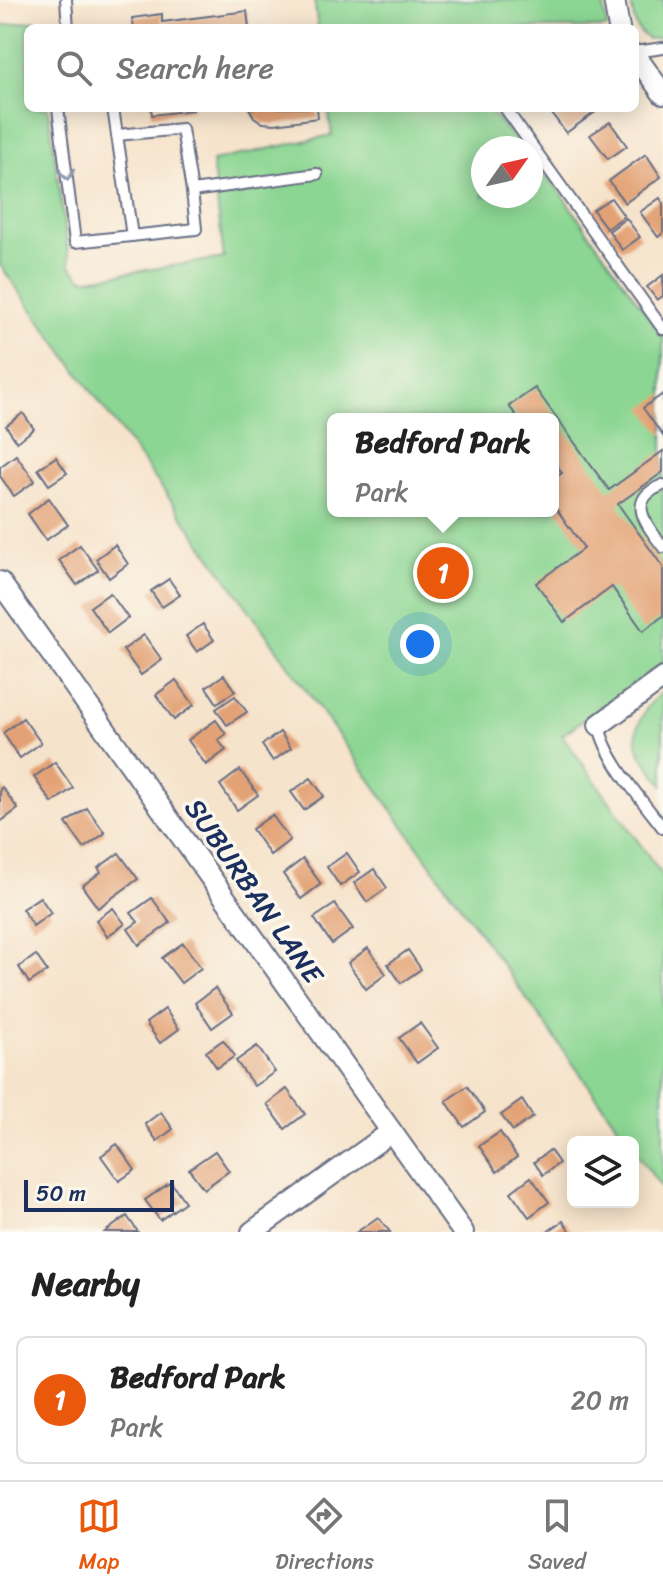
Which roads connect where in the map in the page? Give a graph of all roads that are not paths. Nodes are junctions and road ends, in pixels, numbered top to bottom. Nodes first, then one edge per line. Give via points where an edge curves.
1 (66, 0) edge
2 (614, 0) edge
3 (68, 24) edge
4 (618, 24) edge
5 (663, 48) edge
6 (639, 53) edge
7 (639, 60) edge
8 (663, 94) edge
9 (59, 112) edge
10 (114, 112) edge
11 (508, 112) edge
12 (117, 135) junction
13 (317, 174) dead end
14 (192, 191) junction
15 (132, 236) junction
16 (663, 329) edge
17 (663, 485) edge
18 (663, 547) edge
19 (0, 582) edge
20 (663, 678) edge
21 (599, 725) joint
22 (663, 828) edge
23 (391, 1132) junction
24 (252, 1232) edge
25 (463, 1232) edge

1 - 3 lane
2 - 4 street
5 - 6 lane
7 - 8 street
9 -> 15 lane via 75,242
10 - 12 lane
11 - 16 lane
12 - 14 lane via 182,129
12 - 15 lane
13 - 14 lane
14 - 15 lane via 196,229
17 - 18 lane via 648,494 641,510
19 - 23 street, SUBURBAN LANE
20 - 21 street
21 - 22 lane via 613,760
23 - 24 street
23 - 25 street, SUBURBAN LANE

